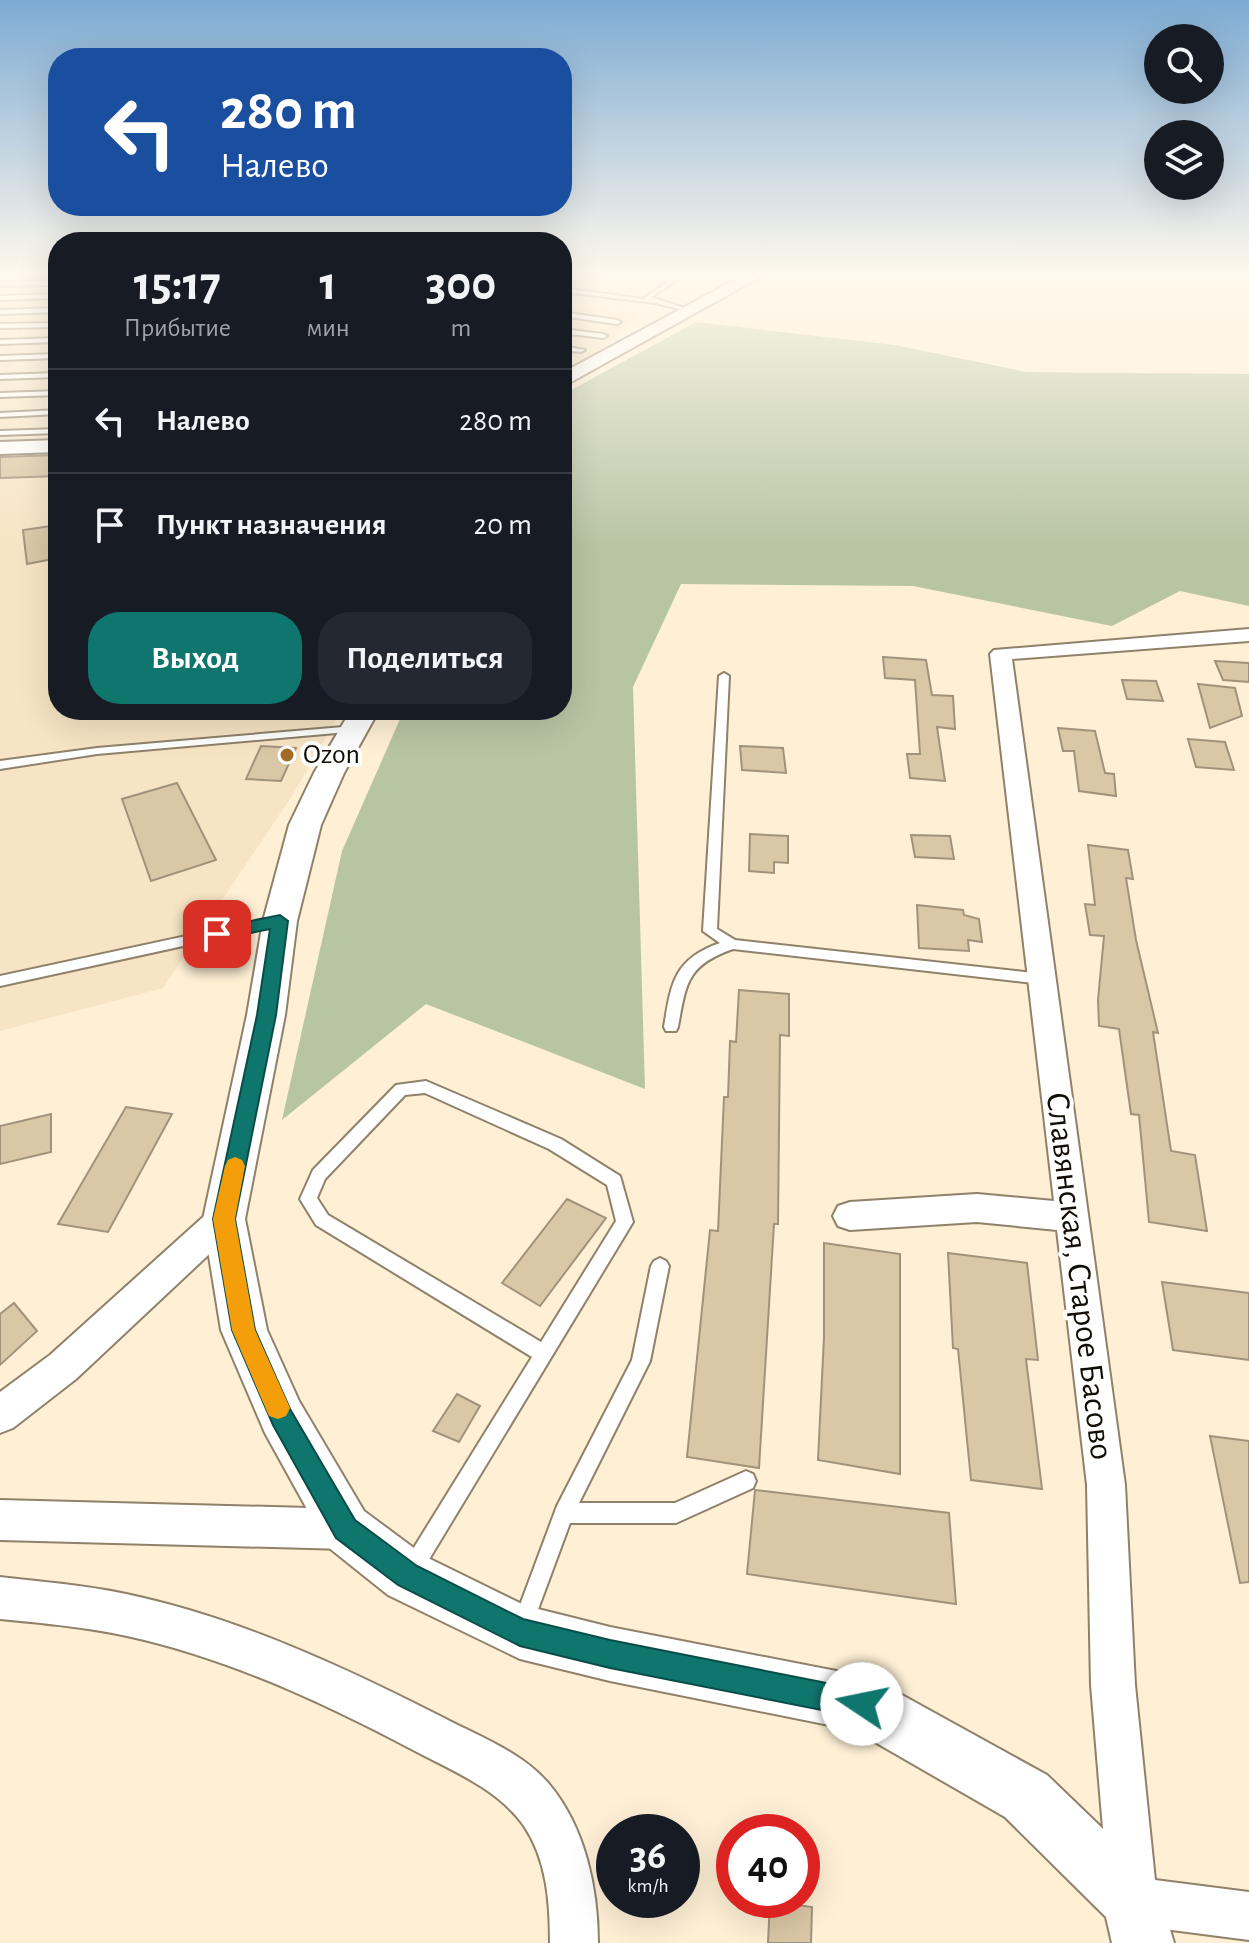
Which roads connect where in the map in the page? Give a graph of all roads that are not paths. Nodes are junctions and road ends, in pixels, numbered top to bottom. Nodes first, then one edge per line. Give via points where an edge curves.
1 (48, 375) edge
2 (0, 377) edge
3 (48, 393) edge
4 (0, 395) edge
5 (48, 413) edge
6 (0, 415) edge
7 (48, 431) edge
8 (0, 433) edge
9 (48, 446) edge
10 (0, 448) edge
11 (1249, 635) edge
12 (724, 676) dead end
13 (352, 720) edge
14 (359, 720) edge
15 (0, 765) edge
16 (280, 921) junction
17 (732, 944) junction
18 (1042, 979) junction
19 (0, 981) edge
20 (671, 1027) dead end
21 (850, 1216) dead end
22 (1072, 1217) junction
23 (224, 1219) junction
24 (660, 1266) dead end
25 (544, 1354) junction
26 (0, 1415) edge
27 (746, 1481) dead end
28 (564, 1513) junction
29 (0, 1520) edge
30 (346, 1529) junction
31 (407, 1576) junction
32 (0, 1598) edge
33 (520, 1632) junction
34 (1249, 1916) edge
35 (1138, 1922) edge
36 (574, 1943) edge

1 - 2 lane
3 - 4 lane
5 - 6 lane
7 - 8 lane
9 - 10 street
11 - 18 street, Славянская, Старое Басово via 1001,654
12 - 17 lane via 710,931
13 - 15 lane
14 - 16 street via 305,825
16 - 19 lane
16 - 23 street
17 - 18 lane
17 - 20 lane via 703,953 680,976
18 - 22 street, Славянская, Старое Басово
21 - 22 street via 977,1208
22 - 35 street, Славянская, Старое Басово via 1106,1485 1113,1685
23 - 26 street via 63,1367
23 - 30 street via 244,1330 282,1417
24 - 28 lane via 641,1361
25 - 25 lane via 625,1222 614,1181 555,1144 426,1087 401,1089 319,1175 308,1199 322,1220
25 - 31 lane
27 - 28 lane via 676,1513
28 - 33 lane
29 - 30 street
30 - 31 street
31 - 33 street
32 - 36 street via 143,1619 228,1646 369,1702 509,1778 539,1808 559,1845 571,1891
33 - 35 street via 862,1704 1026,1796
34 - 35 street

